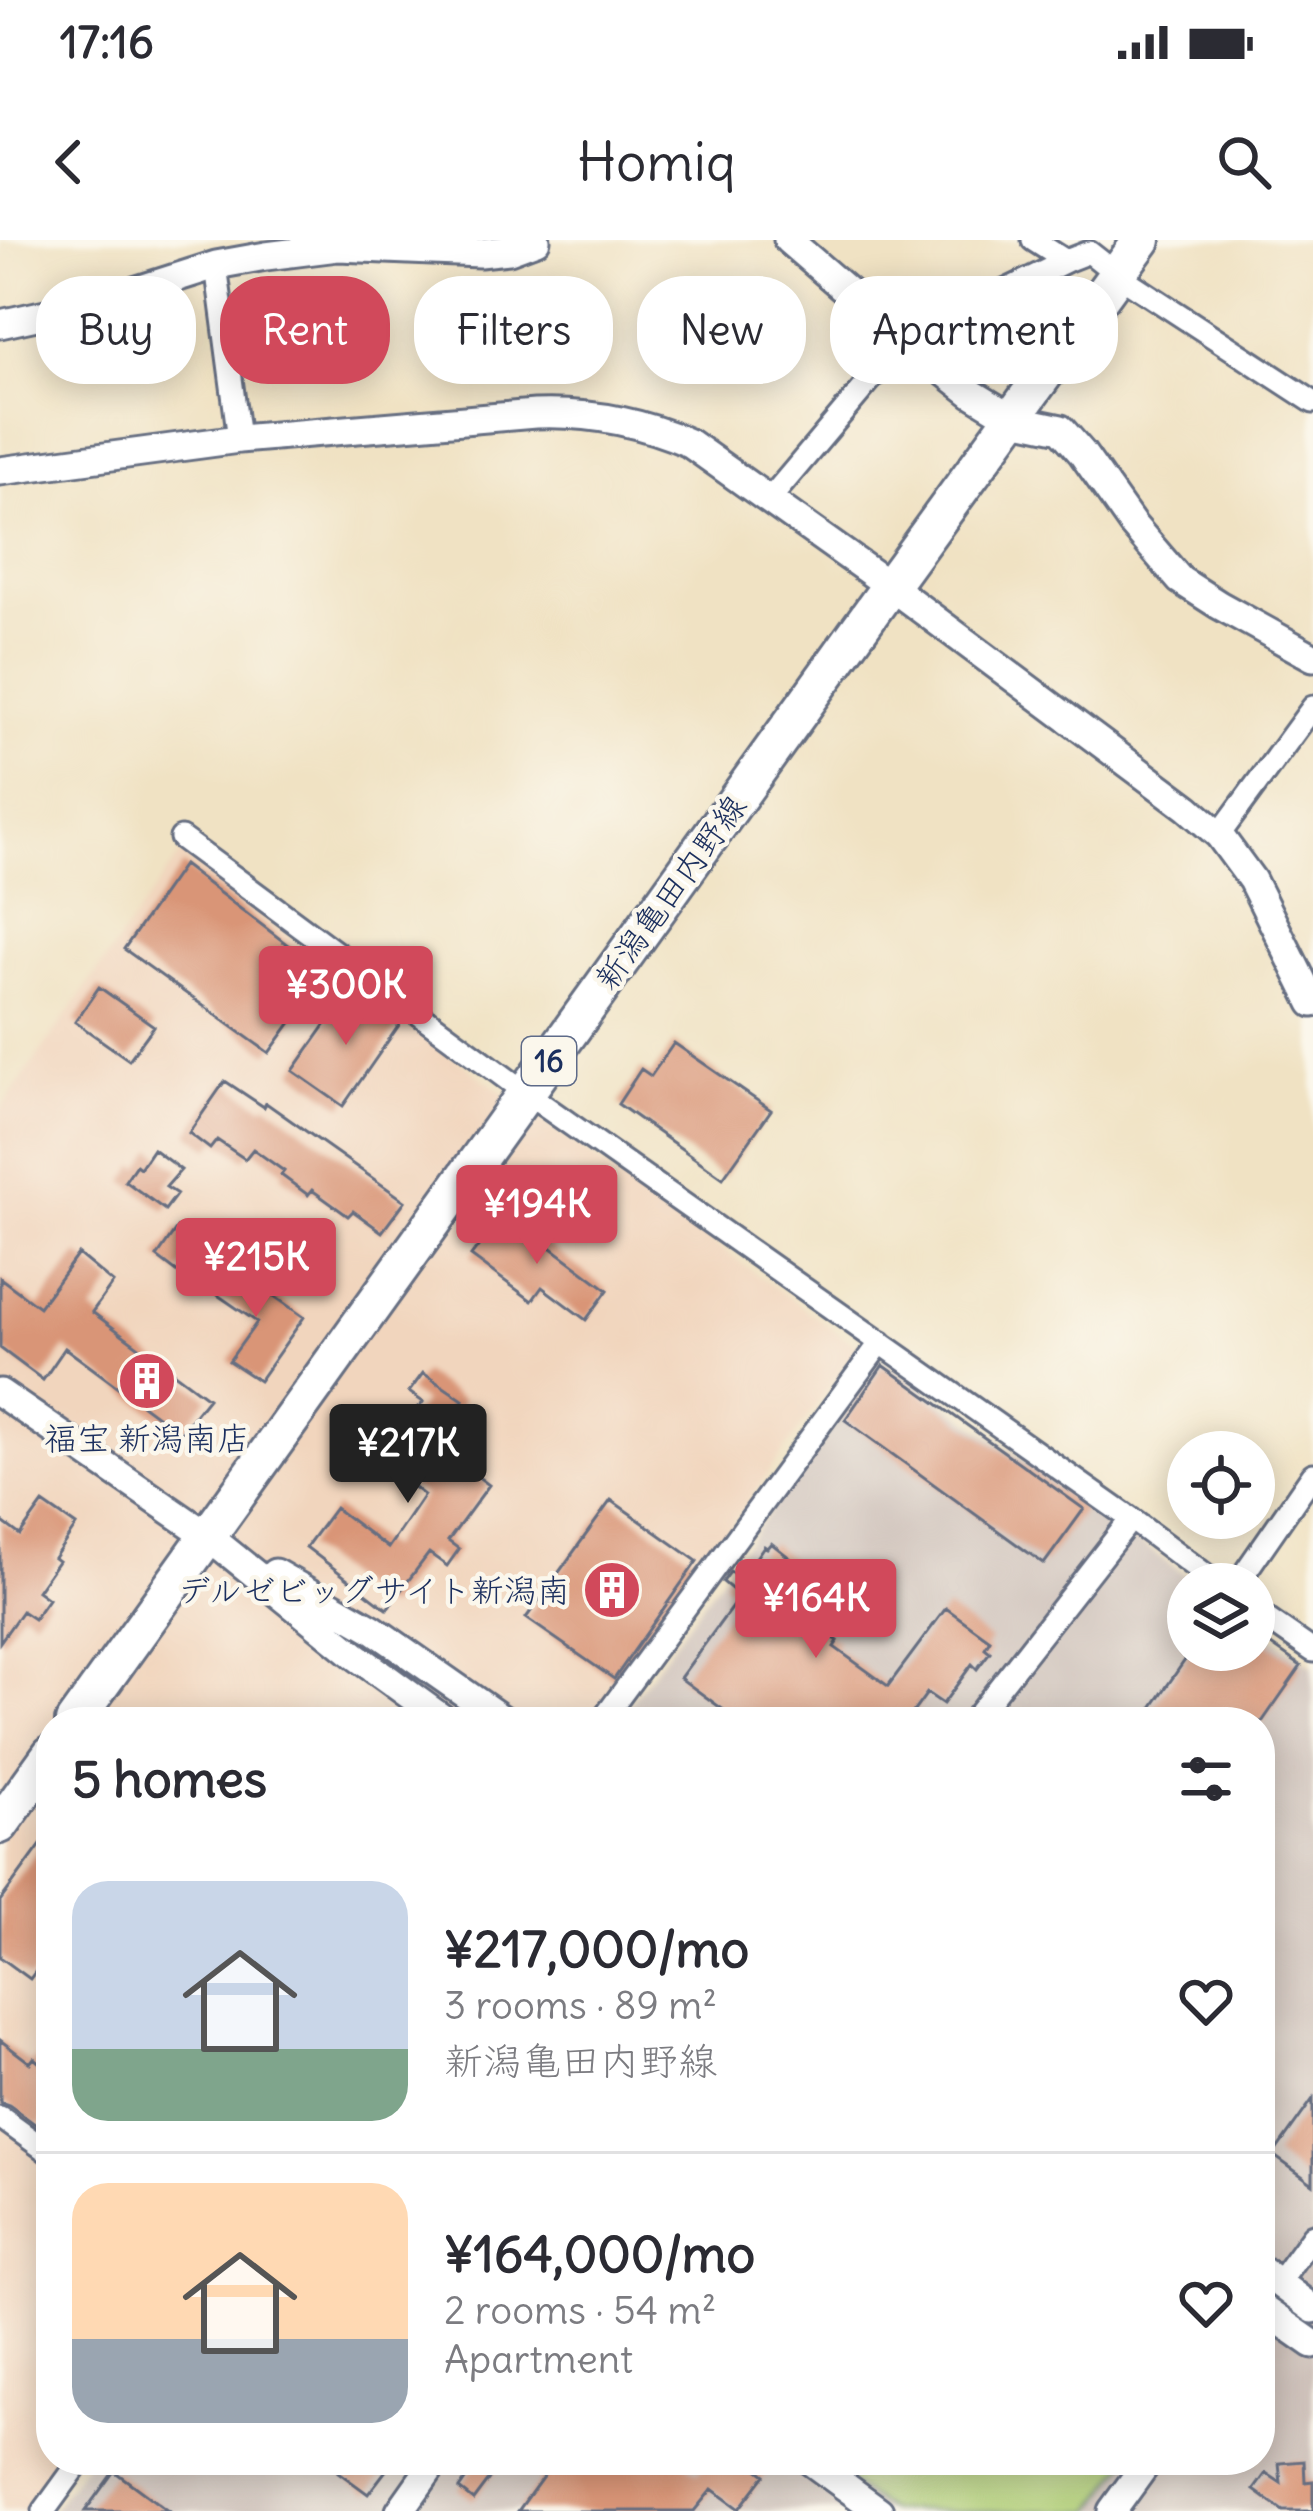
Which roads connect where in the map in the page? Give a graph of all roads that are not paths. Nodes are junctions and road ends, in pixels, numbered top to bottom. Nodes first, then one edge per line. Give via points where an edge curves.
1 (536, 240) edge
2 (788, 240) edge
3 (1033, 240) edge
4 (1142, 240) edge
5 (264, 248) edge
6 (1066, 261) junction
7 (215, 265) junction
8 (1117, 274) junction
9 (830, 276) edge
10 (1035, 276) edge
11 (0, 324) edge
12 (867, 384) edge
13 (960, 384) edge
14 (1313, 402) edge
15 (1014, 418) junction
16 (238, 439) junction
17 (0, 471) edge
18 (769, 500) junction
19 (890, 586) junction
20 (1313, 657) edge
21 (1313, 707) edge
22 (1219, 835) junction
23 (181, 838) dead end
24 (1313, 1003) edge
25 (526, 1093) junction
26 (881, 1342) junction
27 (0, 1393) edge
28 (1313, 1474) edge
29 (1131, 1519) junction
30 (208, 1536) junction
31 (1189, 1563) edge
32 (1252, 1563) edge
33 (1275, 1625) edge
34 (1313, 1651) edge
35 (85, 1707) edge
36 (426, 1707) edge
37 (485, 1707) edge
38 (613, 1707) edge
39 (984, 1707) edge
40 (36, 1775) edge
41 (0, 1825) edge
42 (0, 2117) edge
43 (36, 2143) edge
44 (1313, 2235) edge
45 (1275, 2270) edge
46 (1275, 2280) edge
47 (1313, 2309) edge
48 (1275, 2317) edge
49 (1313, 2344) edge
50 (70, 2475) edge
51 (425, 2475) edge
52 (830, 2475) edge
53 (1138, 2475) edge
54 (44, 2511) edge
55 (400, 2511) edge
56 (879, 2511) edge
57 (1112, 2511) edge

1 - 5 street via 480,253
2 - 9 street
3 - 6 street
4 - 8 main road, 新潟亀田内野線 / 16
5 - 7 street
6 - 8 street via 1090,252
6 - 10 street
7 - 11 street
7 - 16 street
8 - 14 street
8 - 15 main road, 新潟亀田内野線 / 16
12 - 18 street
13 - 15 street
15 - 19 main road, 新潟亀田内野線 / 16
15 - 20 street via 1061,429 1180,580
16 - 17 street
16 - 18 street via 535,414 612,418 688,443
18 - 19 street
19 - 22 street
19 - 25 main road, 新潟亀田内野線 / 16
21 - 22 street
22 - 24 street via 1252,880
23 - 25 street
25 - 26 street
25 - 30 main road, 新潟亀田内野線 / 16
26 - 29 street
26 - 38 street
27 - 30 street
28 - 32 street
29 - 31 street
29 - 39 street
30 - 35 main road, 新潟亀田内野線 / 16
30 - 36 street
30 - 37 street via 373,1629
33 - 34 street
40 - 41 main road
42 - 43 street
44 - 45 street
46 - 47 street
48 - 49 street
50 - 54 street
51 - 55 street
52 - 56 street
53 - 57 street

